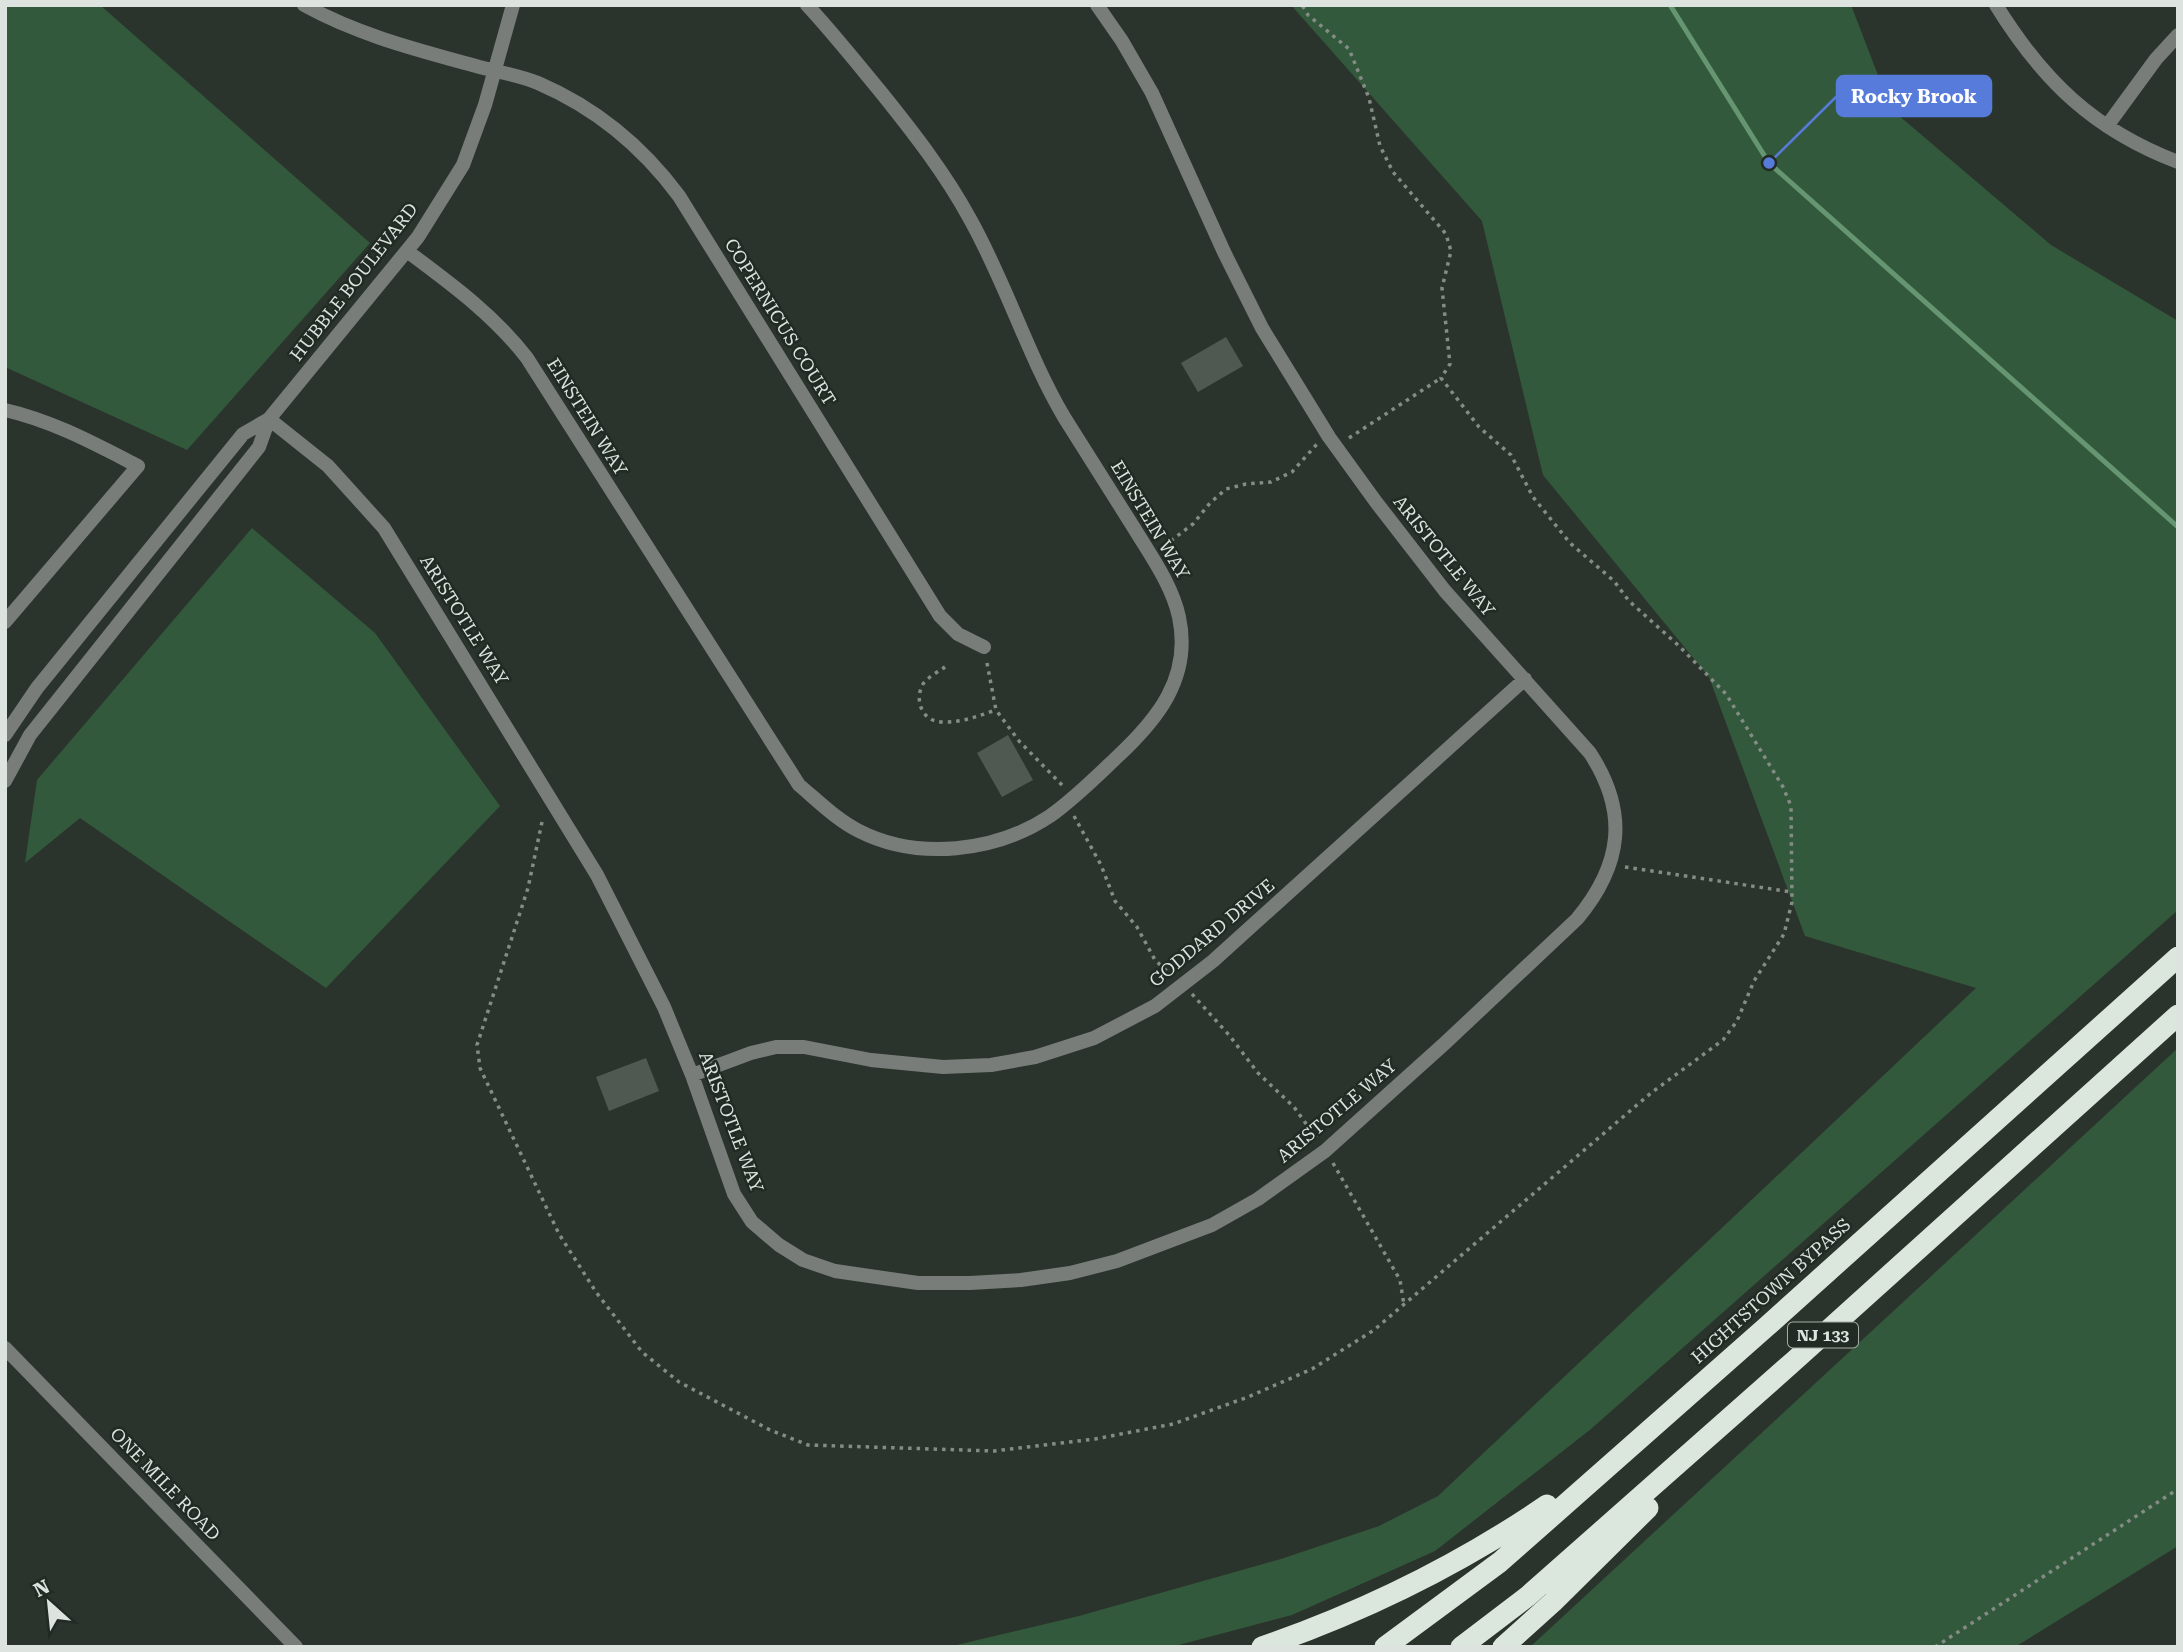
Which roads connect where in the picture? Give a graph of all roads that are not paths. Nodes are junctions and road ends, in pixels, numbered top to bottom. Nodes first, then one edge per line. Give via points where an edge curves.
1 (304, 5) edge
2 (513, 5) edge
3 (807, 5) edge
4 (1097, 5) edge
5 (1996, 5) edge
6 (2178, 36) edge
7 (495, 71) junction
8 (2107, 126) junction
9 (2178, 162) edge
10 (407, 251) junction
11 (5, 411) edge
12 (270, 419) junction
13 (5, 622) edge
14 (984, 647) road end
15 (1525, 679) junction
16 (5, 736) edge
17 (5, 781) edge
18 (2178, 957) edge
19 (2178, 1015) edge
20 (692, 1074) junction
21 (5, 1348) edge
22 (1794, 1361) junction
23 (1647, 1432) junction
24 (296, 1647) edge
25 (1262, 1647) edge
26 (1385, 1647) edge
27 (1461, 1647) edge
28 (1503, 1647) edge

1 - 7 street, COPERNICUS COURT via 360,31
2 - 7 street, HUBBLE BOULEVARD
3 - 10 street, EINSTEIN WAY via 952,187 996,269 1053,396 1151,555 1179,617 1182,645 1168,699 1154,720 1069,801 1038,823 990,844 934,849 885,841 858,830 799,785 527,358 486,313
4 - 15 street, ARISTOTLE WAY via 1152,93 1251,308 1332,442 1445,591
5 - 8 street via 2044,73
6 - 8 street
7 - 10 street, HUBBLE BOULEVARD via 463,165
7 - 14 street, COPERNICUS COURT via 538,83 583,105 626,136 657,167 940,616 958,634
8 - 9 street
10 - 12 street, HUBBLE BOULEVARD
11 - 13 street via 72,433 138,466
12 - 16 street, HUBBLE BOULEVARD via 243,434 37,688
12 - 17 street, HUBBLE BOULEVARD via 259,447 30,735
12 - 20 street, ARISTOTLE WAY via 328,466 384,528 597,875 664,1007
15 - 20 street, GODDARD DRIVE via 1183,986 1128,1022 1035,1057 991,1065 906,1064 804,1047 776,1047
15 - 20 street, ARISTOTLE WAY via 1590,753 1614,805 1616,839 1596,897 1454,1035 1325,1151 1212,1225 1117,1261 1021,1280 918,1283 835,1272 803,1260 752,1222 734,1194
18 - 23 highway, HIGHTSTOWN BYPASS / NJ 133
19 - 22 highway, NJ 133
21 - 24 street, ONE MILE ROAD
22 - 27 highway, NJ 133 via 1528,1596
22 - 28 highway
23 - 25 highway via 1514,1528 1457,1561 1380,1600
23 - 26 highway, HIGHTSTOWN BYPASS / NJ 133 via 1500,1562

